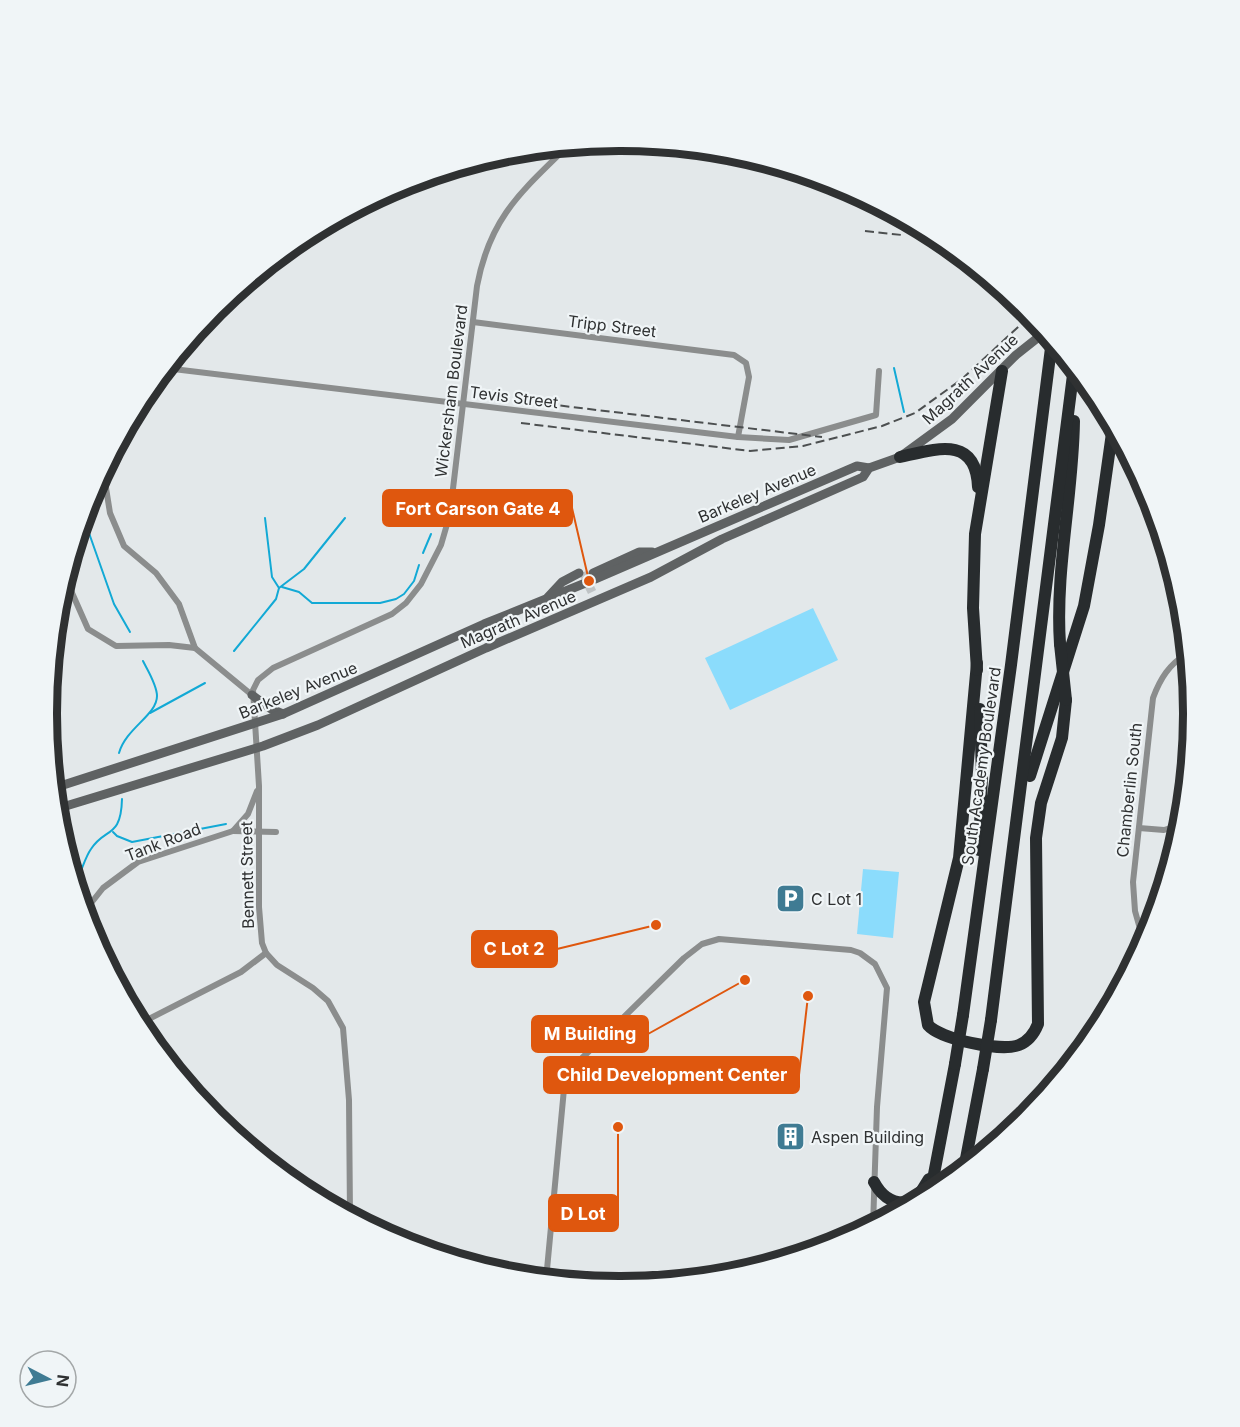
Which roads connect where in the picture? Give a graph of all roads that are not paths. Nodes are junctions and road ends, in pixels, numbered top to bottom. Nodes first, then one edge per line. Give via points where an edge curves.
1 (560, 154) edge
2 (473, 322) junction
3 (1039, 337) edge
4 (1050, 351) edge
5 (175, 369) edge
6 (879, 371) dead end
7 (1002, 371) junction
8 (1073, 379) edge
9 (1074, 381) edge
10 (462, 405) junction
11 (738, 437) junction
12 (1111, 438) edge
13 (900, 457) junction
14 (869, 468) junction
15 (106, 485) edge
16 (978, 507) junction
17 (657, 552) junction
18 (71, 591) edge
19 (547, 599) junction
20 (195, 648) junction
21 (1180, 659) edge
22 (977, 663) junction
23 (252, 695) junction
24 (284, 714) junction
25 (255, 725) junction
26 (257, 748) junction
27 (62, 786) edge
28 (259, 786) junction
29 (65, 806) edge
30 (1139, 828) junction
31 (1171, 828) edge
32 (233, 831) junction
33 (259, 832) junction
34 (276, 832) dead end
35 (1015, 842) junction
36 (91, 904) edge
37 (1140, 928) edge
38 (975, 933) junction
39 (267, 953) junction
40 (148, 1020) edge
41 (966, 1157) edge
42 (935, 1167) junction
43 (874, 1182) junction
44 (932, 1182) edge
45 (924, 1187) edge
46 (900, 1201) edge
47 (350, 1207) edge
48 (873, 1216) edge
49 (547, 1272) edge

1 - 2 street, Wickersham Boulevard via 519,194 497,224 479,273
2 - 10 street, Wickersham Boulevard
2 - 11 street, Tripp Street via 734,355 746,363 748,377
3 - 7 main road, Magrath Avenue
4 - 38 highway, South Academy Boulevard
5 - 10 street, Tevis Street
6 - 11 street, Tevis Street via 876,415 789,440
7 - 13 main road, Magrath Avenue via 952,419
7 - 16 highway
8 - 35 highway
9 - 22 highway, bridge via 1074,456 1059,611 1066,700 1062,738 1041,803 1036,838 1038,1024 1026,1041 1013,1047 946,1037 928,1025 924,1002 959,858
10 - 11 street, Tevis Street
10 - 23 street, Wickersham Boulevard via 447,526 416,592 392,614 273,668 256,683
12 - 35 highway via 1084,606 1035,757
13 - 14 main road, Magrath Avenue
13 - 16 highway via 947,448 967,455 977,472
14 - 17 main road, Barkeley Avenue via 857,466
14 - 26 main road, Magrath Avenue via 863,477 722,538 651,577 318,725
15 - 20 street via 110,513 124,546 156,573 179,604
16 - 22 highway via 973,566
17 - 17 main road, Barkeley Avenue via 594,576 624,554
18 - 20 street via 88,629 116,646
19 - 19 main road, Barkeley Avenue via 562,582 582,581 564,598
19 - 24 main road, Barkeley Avenue
20 - 23 street
21 - 30 street, Chamberlin South via 1168,668 1153,698
22 - 38 highway via 982,776
23 - 24 main road
23 - 25 street
24 - 25 main road, Barkeley Avenue
25 - 26 street
25 - 27 main road, Barkeley Avenue
26 - 28 street, Bennett Street
26 - 29 main road, Magrath Avenue
28 - 32 street via 248,813
28 - 33 street, Bennett Street
30 - 31 street
30 - 37 street, Chamberlin South via 1133,882
32 - 33 street, Tank Road
32 - 36 street, Tank Road via 138,862 103,888
33 - 34 street, Tank Road
33 - 39 street, Bennett Street via 261,932
35 - 41 highway, bridge via 991,1020
38 - 42 highway, South Academy Boulevard, bridge
39 - 40 street via 241,972
39 - 47 street via 277,965 323,995 343,1028 349,1100
42 - 44 highway, South Academy Boulevard
42 - 45 highway
43 - 46 highway via 886,1198
43 - 48 street
43 - 49 street via 887,998 880,972 860,953 840,948 733,938 710,942 684,958 578,1062 567,1079

